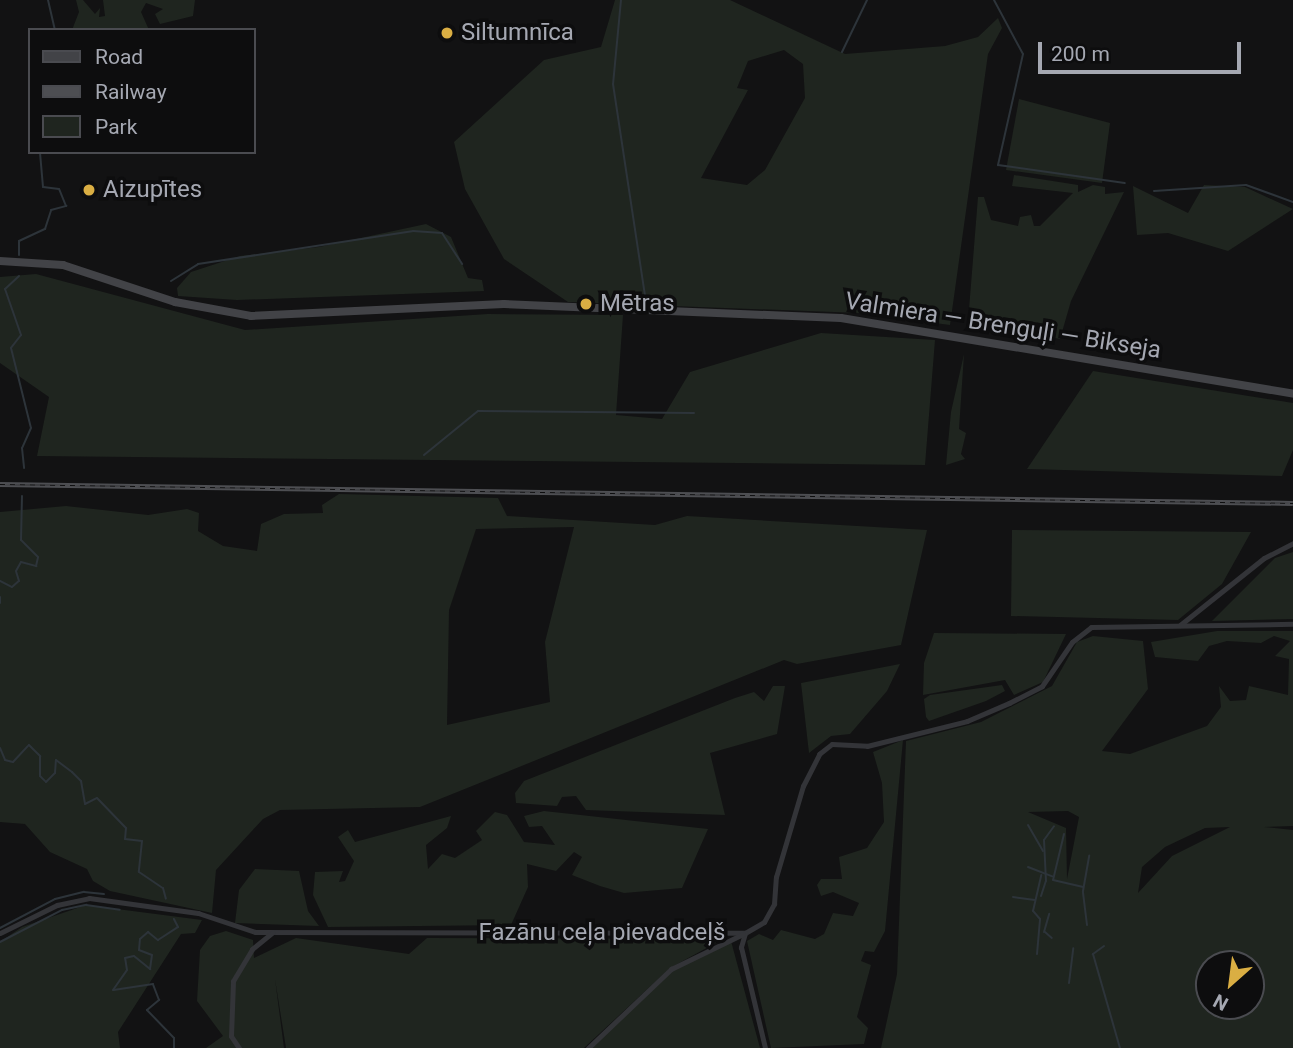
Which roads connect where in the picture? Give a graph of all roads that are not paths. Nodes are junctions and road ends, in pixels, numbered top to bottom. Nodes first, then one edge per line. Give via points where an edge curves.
1 (0, 261) edge
2 (1293, 394) edge
3 (1293, 543) edge
4 (1293, 624) edge
5 (1180, 625) junction
6 (275, 931) junction
7 (0, 933) edge
8 (746, 933) junction
9 (239, 1048) edge
10 (588, 1048) edge
11 (765, 1048) edge

1 - 2 main road, Valmiera — Brenguļi — Bikseja via 63,265 175,302 251,316 504,304 841,318
3 - 5 street via 1264,558
4 - 5 street, Fazānu ceļa pievadceļš
5 - 8 street, Fazānu ceļa pievadceļš via 1091,627 1072,642 1042,686 1009,703 967,721 867,746 832,744 818,754 803,786 776,877 774,904 764,922
6 - 7 street, Fazānu ceļa pievadceļš via 240,931 153,905 89,898 57,905
6 - 8 street, Fazānu ceļa pievadceļš
6 - 9 street via 252,949 233,981 231,1036
8 - 10 street via 671,969
8 - 11 street via 741,947

